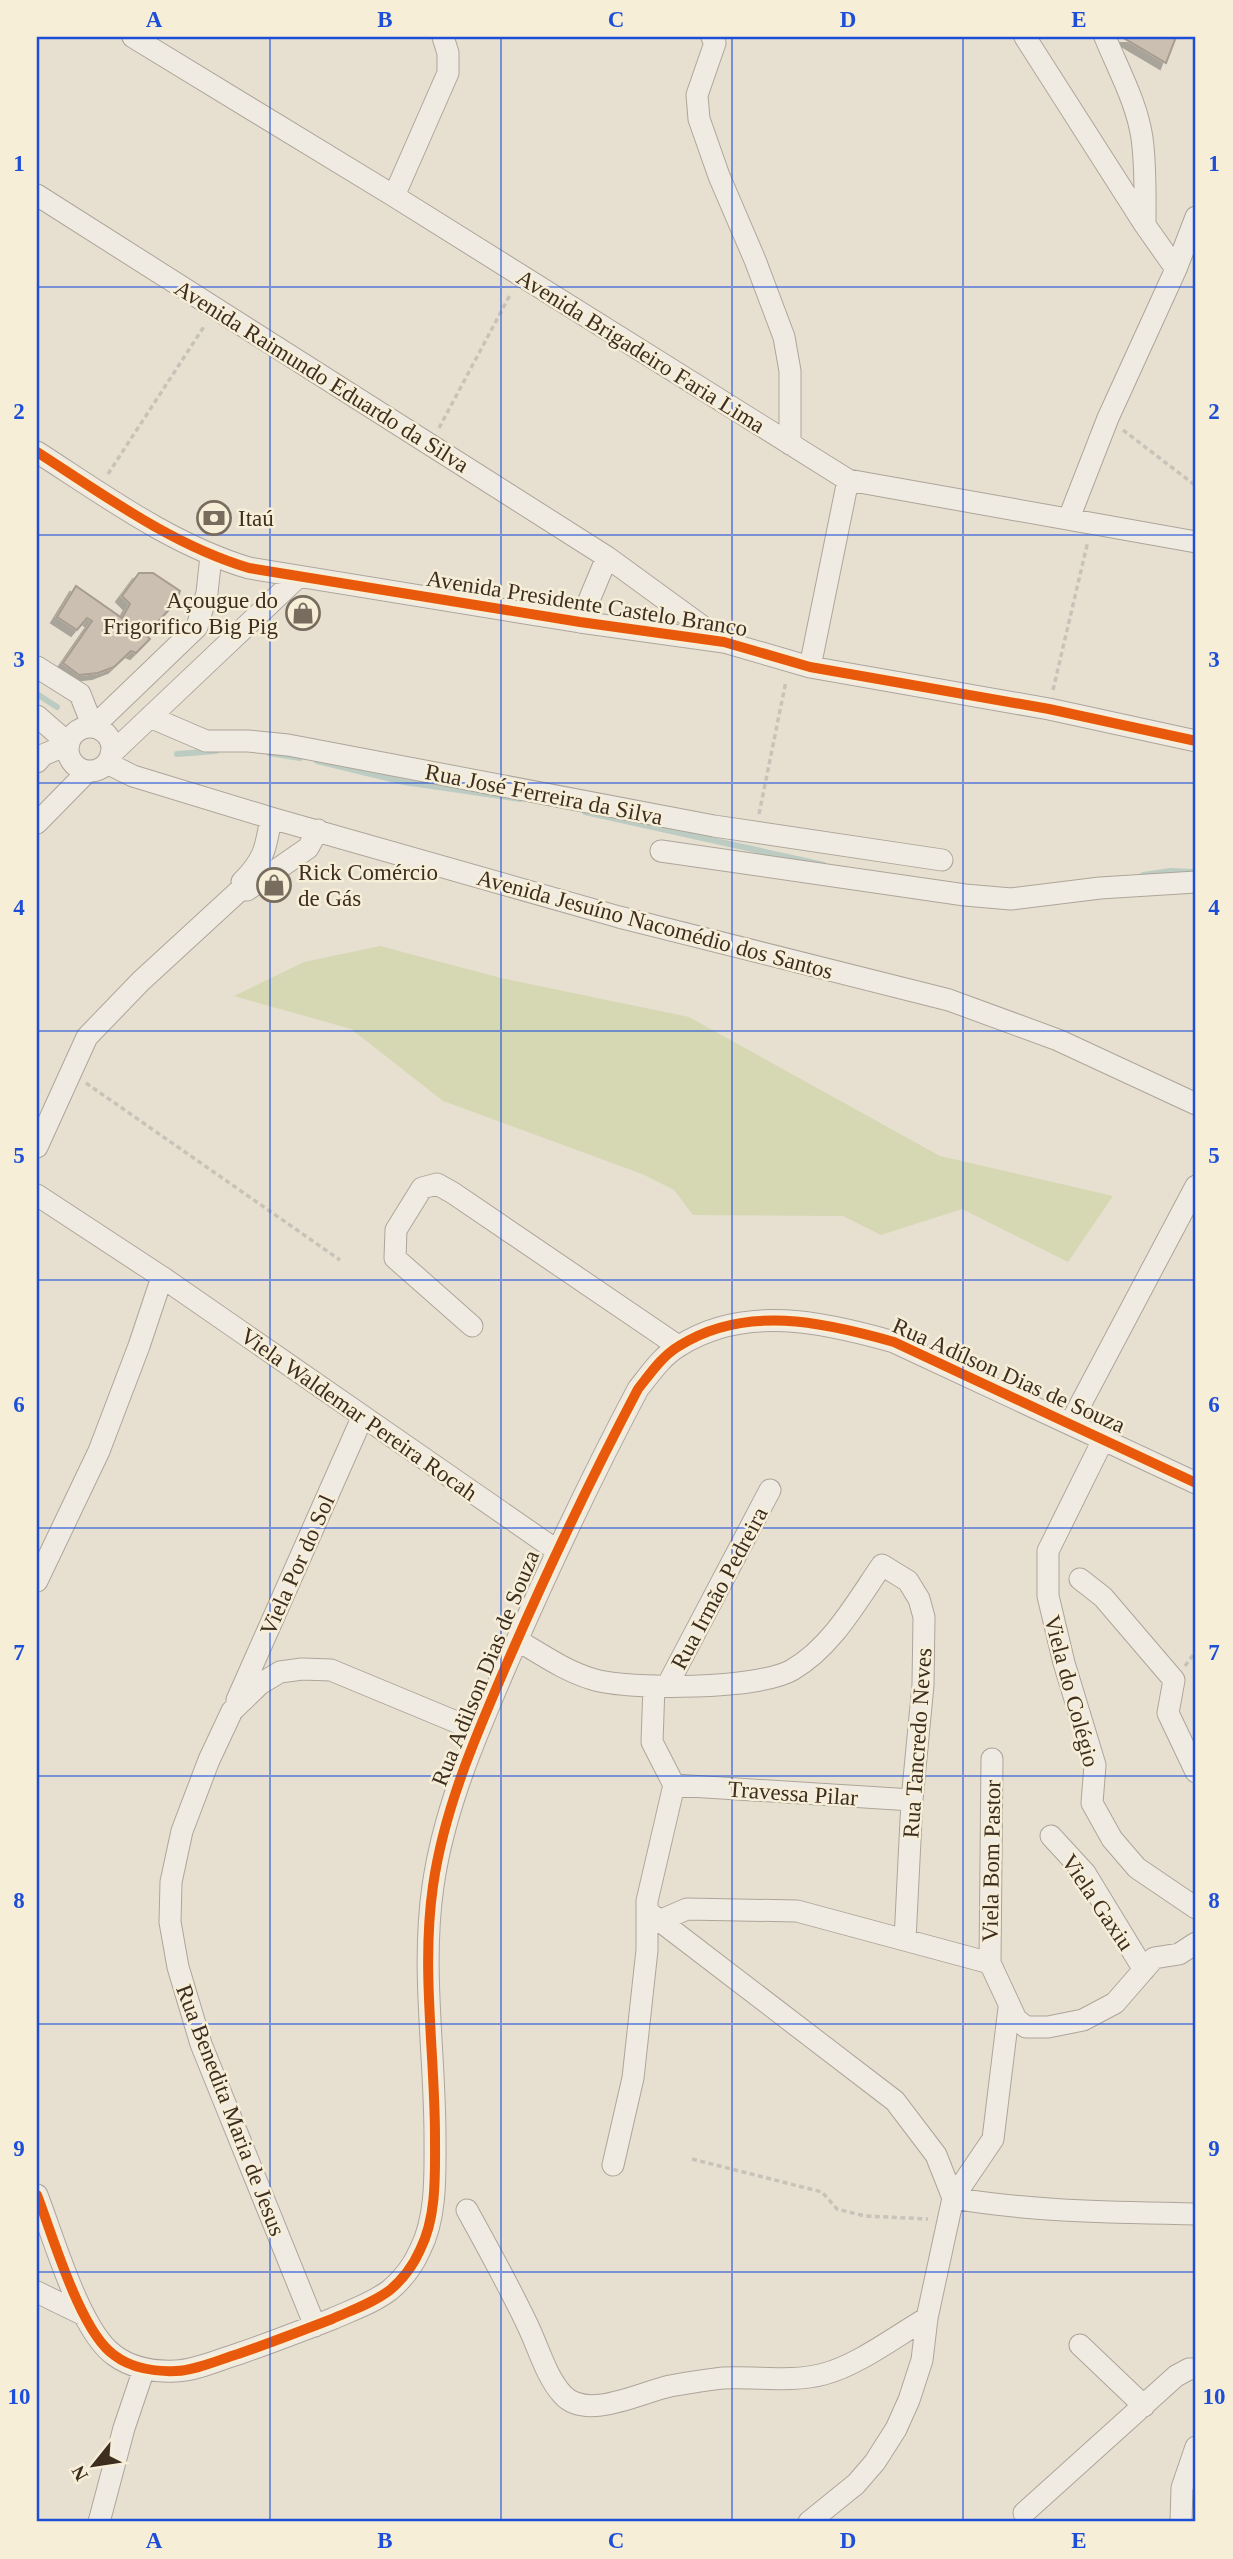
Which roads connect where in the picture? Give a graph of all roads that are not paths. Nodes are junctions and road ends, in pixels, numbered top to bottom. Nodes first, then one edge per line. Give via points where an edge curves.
1 (133, 37) edge
2 (443, 37) edge
3 (712, 37) edge
4 (1025, 37) edge
5 (1105, 37) edge
6 (37, 195) edge
7 (394, 197) junction
8 (1196, 217) edge
9 (1145, 225) junction
10 (1176, 269) junction
11 (790, 444) junction
12 (37, 452) edge
13 (848, 480) junction
14 (1069, 518) junction
15 (1196, 542) edge
16 (211, 556) junction
17 (607, 558) junction
18 (298, 577) junction
19 (580, 622) junction
20 (724, 642) junction
21 (800, 664) junction
22 (37, 667) edge
23 (37, 716) edge
24 (150, 717) junction
25 (93, 727) junction
26 (1196, 741) edge
27 (69, 744) junction
28 (37, 762) edge
29 (102, 762) junction
30 (271, 818) junction
31 (37, 823) edge
32 (318, 830) junction
33 (661, 851) dead end
34 (942, 860) dead end
35 (1196, 882) edge
36 (240, 890) junction
37 (1196, 1104) edge
38 (37, 1147) edge
39 (1196, 1186) edge
40 (37, 1195) edge
41 (162, 1278) junction
42 (472, 1326) dead end
43 (678, 1346) junction
44 (362, 1418) junction
45 (1070, 1424) junction
46 (1103, 1440) junction
47 (1196, 1483) edge
48 (770, 1490) dead end
49 (556, 1550) junction
50 (1080, 1580) dead end
51 (37, 1581) edge
52 (517, 1640) junction
53 (661, 1686) junction
54 (232, 1711) junction
55 (478, 1731) junction
56 (992, 1759) dead end
57 (1196, 1772) edge
58 (674, 1785) junction
59 (912, 1800) junction
60 (1051, 1836) dead end
61 (1196, 1908) edge
62 (653, 1916) junction
63 (905, 1940) junction
64 (1196, 1944) edge
65 (990, 1963) junction
66 (1144, 1970) junction
67 (1009, 2008) junction
68 (613, 2165) dead end
69 (37, 2195) edge
70 (953, 2198) junction
71 (467, 2210) dead end
72 (1196, 2214) edge
73 (37, 2292) edge
74 (84, 2315) junction
75 (927, 2318) junction
76 (314, 2326) junction
77 (1080, 2345) dead end
78 (144, 2369) junction
79 (1196, 2369) edge
80 (1144, 2406) junction
81 (1196, 2447) edge
82 (1024, 2513) dead end
83 (99, 2522) edge
84 (810, 2522) edge
85 (1181, 2522) edge

1 - 7 street, Avenida Brigadeiro Faria Lima
2 - 7 street via 448,73
3 - 11 street via 715,43 697,95 699,119 784,337 790,372
4 - 9 street
5 - 9 street via 1142,136
6 - 17 street, Avenida Raimundo Eduardo da Silva
7 - 11 street, Avenida Brigadeiro Faria Lima
8 - 10 street
9 - 10 street
10 - 14 street via 1108,418
11 - 13 street, Avenida Brigadeiro Faria Lima
12 - 16 street, Avenida Presidente Castelo Branco
13 - 14 street, Avenida Brigadeiro Faria Lima
13 - 21 street
14 - 15 street, Avenida Brigadeiro Faria Lima
16 - 18 street, Avenida Presidente Castelo Branco
16 - 25 street via 197,627
17 - 19 street
17 - 20 street, Avenida Raimundo Eduardo da Silva
18 - 19 street, Avenida Presidente Castelo Branco
18 - 24 street
19 - 20 street, Avenida Presidente Castelo Branco
20 - 21 street, Avenida Presidente Castelo Branco
21 - 26 street, Avenida Presidente Castelo Branco
22 - 25 street via 80,694
23 - 27 street
24 - 29 street
24 - 34 street, Rua José Ferreira da Silva via 206,741 288,745 756,832
25 - 27 street via 73,734
25 - 29 street via 110,740
27 - 28 street
27 - 29 street via 69,755 77,767
29 - 30 street, Avenida Jesuíno Nacomédio dos Santos via 133,776
29 - 31 street
30 - 32 street, Avenida Jesuíno Nacomédio dos Santos
30 - 36 street via 264,854
32 - 36 street via 308,848 247,890
32 - 37 street, Avenida Jesuíno Nacomédio dos Santos via 619,917 949,1000 1058,1040
33 - 35 street, Rua José Ferreira da Silva via 1011,899
36 - 38 street via 87,1037
39 - 45 street
40 - 41 street, Viela Waldemar Pereira Rocah
41 - 44 street, Viela Waldemar Pereira Rocah
41 - 51 street via 99,1451
42 - 43 street via 395,1258 396,1230 422,1188 437,1184 453,1193
43 - 45 street, Rua Adílson Dias de Souza via 730,1324 753,1321 793,1320 841,1327 894,1342
43 - 49 street, Rua Adilson Dias de Souza via 638,1389
44 - 49 street, Viela Waldemar Pereira Rocah
44 - 54 street, Viela Por do Sol
45 - 46 street, Rua Adílson Dias de Souza
46 - 47 street, Rua Adílson Dias de Souza
46 - 61 street, Viela do Colégio via 1048,1551 1048,1596 1096,1765 1092,1803 1112,1839 1137,1868
48 - 53 street, Rua Irmão Pedreira
49 - 52 street, Rua Adilson Dias de Souza
50 - 57 street via 1103,1597 1174,1680 1168,1713
52 - 53 street via 593,1680
52 - 55 street, Rua Adilson Dias de Souza
53 - 58 street via 652,1742
53 - 59 street, Rua Tancredo Neves via 736,1683 793,1670 830,1637 882,1565 908,1581 925,1617
54 - 55 street, Rua Benedita Maria de Jesus via 280,1672 331,1670
54 - 76 street, Rua Benedita Maria de Jesus via 182,1831 171,1882 170,1922 201,2044
55 - 76 street, Rua Adilson Dias de Souza via 442,1838 432,1898 428,1936 435,2177 422,2248 389,2291
56 - 65 street, Viela Bom Pastor
58 - 59 street, Travessa Pilar
58 - 62 street via 647,1901
59 - 63 street, Rua Tancredo Neves
60 - 66 street, Viela Gaxiu via 1084,1873
62 - 63 street via 687,1909 797,1911
62 - 68 street via 633,2078
62 - 70 street via 895,2101 936,2155
63 - 65 street
64 - 66 street via 1179,1954 1154,1958
65 - 67 street
66 - 67 street via 1115,2003 1083,2020 1026,2027
67 - 70 street via 993,2139
69 - 74 street
70 - 72 street via 1042,2210
70 - 75 street
71 - 75 street via 550,2374 574,2403 613,2404 671,2386 723,2378 806,2378 827,2373
73 - 74 street
74 - 78 street via 116,2357
75 - 84 street via 922,2360 896,2429 856,2484
76 - 78 street, Rua Adilson Dias de Souza via 192,2369
77 - 80 street
78 - 83 street
79 - 80 street via 1176,2376
80 - 82 street
81 - 85 street via 1182,2488

